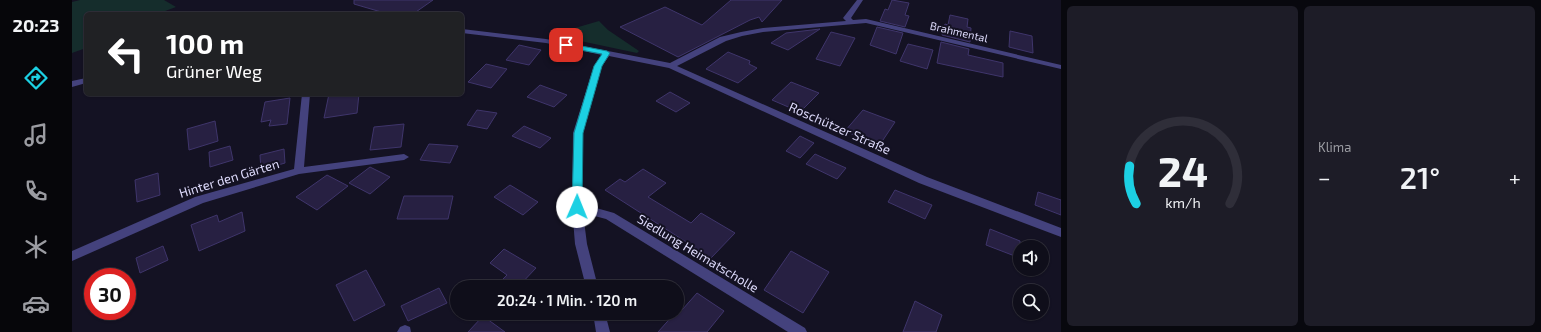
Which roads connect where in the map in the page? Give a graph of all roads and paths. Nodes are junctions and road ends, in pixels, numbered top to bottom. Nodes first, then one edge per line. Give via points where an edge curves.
1 (860, 0) edge
2 (851, 22) junction
3 (464, 31) edge
4 (607, 53) junction
5 (671, 66) junction
6 (1061, 67) edge
7 (84, 81) edge
8 (72, 84) edge
9 (306, 96) edge
10 (404, 157) dead end
11 (299, 171) junction
12 (577, 207) junction
13 (1061, 233) edge
14 (72, 256) edge
15 (590, 280) edge
16 (600, 320) edge
17 (603, 332) edge
18 (800, 332) edge

1 - 2 street via 847,18
2 - 5 street, Brahmental via 741,34 723,39
2 - 6 street, Brahmental via 866,21
3 - 4 street, Roschützer Straße via 546,41
4 - 5 street, Roschützer Straße
4 - 12 street via 598,66 578,133
5 - 13 street, Roschützer Straße via 923,180
7 - 8 street
9 - 11 street
10 - 11 street, Hinter den Gärten
11 - 14 street, Hinter den Gärten via 199,200
12 - 15 street via 581,244
12 - 18 street, Siedlung Heimatscholle via 610,216
16 - 17 street

